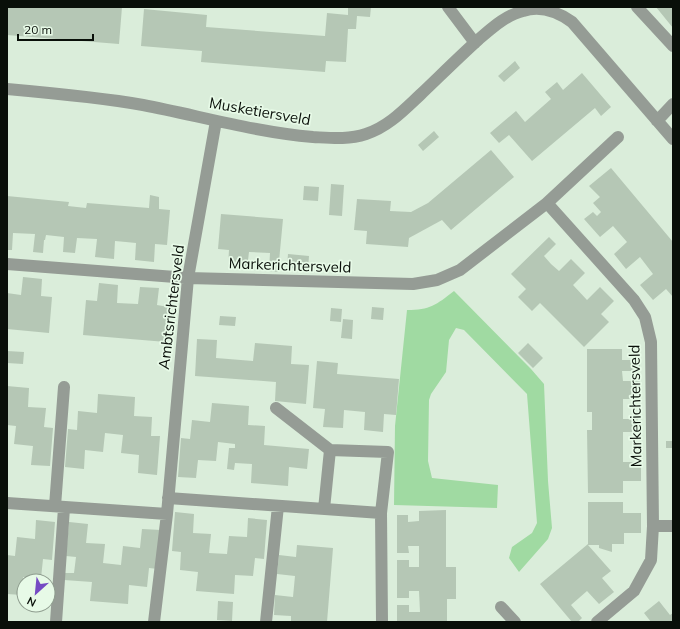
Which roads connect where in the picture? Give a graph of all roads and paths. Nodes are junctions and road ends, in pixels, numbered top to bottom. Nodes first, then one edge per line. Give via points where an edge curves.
1 (448, 7) edge
2 (638, 7) edge
3 (475, 43) junction
4 (673, 46) edge
5 (7, 89) edge
6 (673, 104) edge
7 (216, 121) junction
8 (657, 121) junction
9 (618, 137) dead end
10 (673, 139) edge
11 (547, 203) junction
12 (7, 264) edge
13 (188, 278) junction
14 (64, 388) dead end
15 (276, 408) dead end
16 (330, 450) junction
17 (168, 498) junction
18 (7, 503) edge
19 (278, 506) junction
20 (59, 507) junction
21 (324, 509) junction
22 (167, 514) junction
23 (381, 514) junction
24 (653, 526) junction
25 (673, 526) edge
26 (501, 607) dead end
27 (56, 622) edge
28 (154, 622) edge
29 (266, 622) edge
30 (382, 622) edge
31 (515, 622) edge
32 (597, 622) edge

1 - 3 street
2 - 4 street
3 - 7 street, Musketiersveld via 397,116 383,127 366,134 347,138 300,136
3 - 8 street, Musketiersveld via 504,20 523,10 556,12 578,28
5 - 7 street, Musketiersveld via 117,101
6 - 8 street
7 - 13 street, Ambtsrichtersveld
8 - 10 street, Musketiersveld
9 - 11 street, Markerichtersveld
11 - 13 street, Markerichtersveld via 460,270 437,280 413,284
11 - 24 street, Markerichtersveld via 634,300 645,317 651,342
12 - 13 street, Markerichtersveld
13 - 17 street, Ambtsrichtersveld
14 - 20 street
15 - 16 street
16 - 21 street
16 - 23 street via 388,452
17 - 19 street
17 - 22 street, Ambtsrichtersveld
18 - 20 street
19 - 21 street
19 - 29 street
20 - 22 street
20 - 27 street
21 - 23 street
22 - 28 street, Ambtsrichtersveld
23 - 30 street
24 - 25 street
24 - 32 street, Markerichtersveld via 652,560 634,591
26 - 31 street

